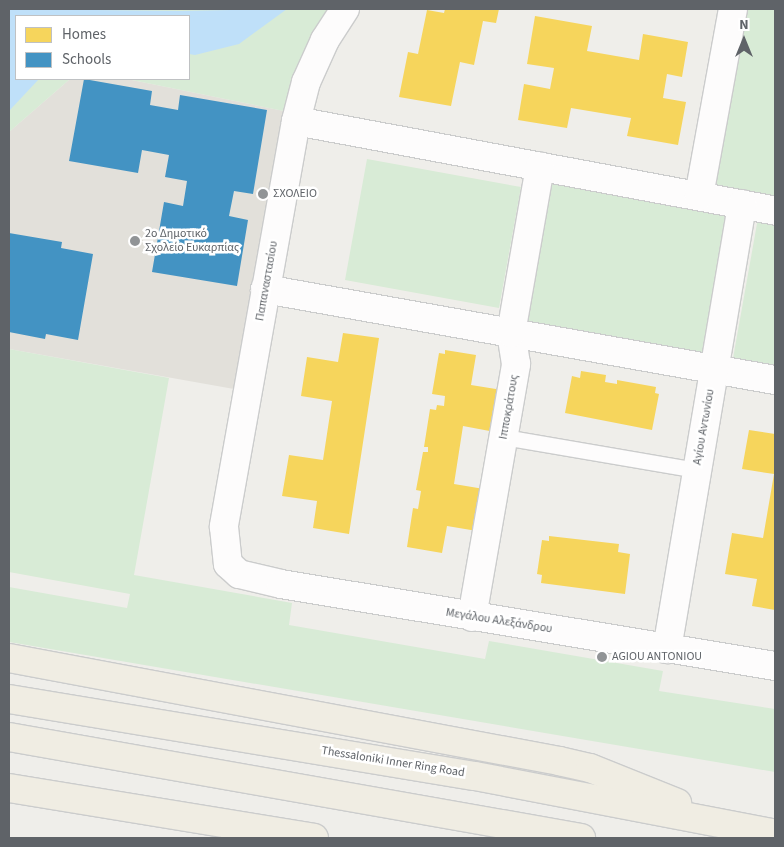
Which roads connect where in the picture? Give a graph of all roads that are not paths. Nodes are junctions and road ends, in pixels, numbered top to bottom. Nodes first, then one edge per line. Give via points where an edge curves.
1 (345, 9) edge
2 (733, 9) edge
3 (296, 121) junction
4 (540, 166) junction
5 (699, 196) junction
6 (742, 204) junction
7 (775, 211) edge
8 (265, 289) junction
9 (511, 333) junction
10 (714, 369) junction
11 (775, 380) edge
12 (504, 437) junction
13 (697, 470) junction
14 (228, 564) joint
15 (472, 617) junction
16 (667, 649) junction
17 (9, 658) edge
18 (775, 666) edge
19 (9, 699) edge
20 (9, 737) edge
21 (9, 788) edge
22 (736, 828) junction
23 (775, 834) edge
24 (314, 838) edge
25 (581, 838) edge

1 - 3 street, Παπαναστασίου via 325,40 306,82
2 - 5 street
3 - 4 street
3 - 8 street, Παπαναστασίου
4 - 5 street
4 - 9 street, Ιπποκράτους
5 - 6 street
6 - 7 street
6 - 10 street, Αγίου Αντωνίου
8 - 9 street
8 - 14 street, Παπαναστασίου via 224,527
9 - 10 street
9 - 12 street, Ιπποκράτους via 516,364
10 - 11 street
10 - 13 street, Αγίου Αντωνίου
12 - 13 lane
12 - 15 street, Ιπποκράτους
13 - 16 street, Αγίου Αντωνίου
14 - 15 street, Μεγάλου Αλεξάνδρου via 239,574 257,580
15 - 16 street, Μεγάλου Αλεξάνδρου
16 - 18 street, Μεγάλου Αλεξάνδρου
17 - 22 highway via 559,760 590,768
19 - 22 highway, Thessaloniki Inner Ring Road via 475,776
20 - 25 highway
21 - 24 highway
22 - 23 highway, Thessaloniki Inner Ring Road

